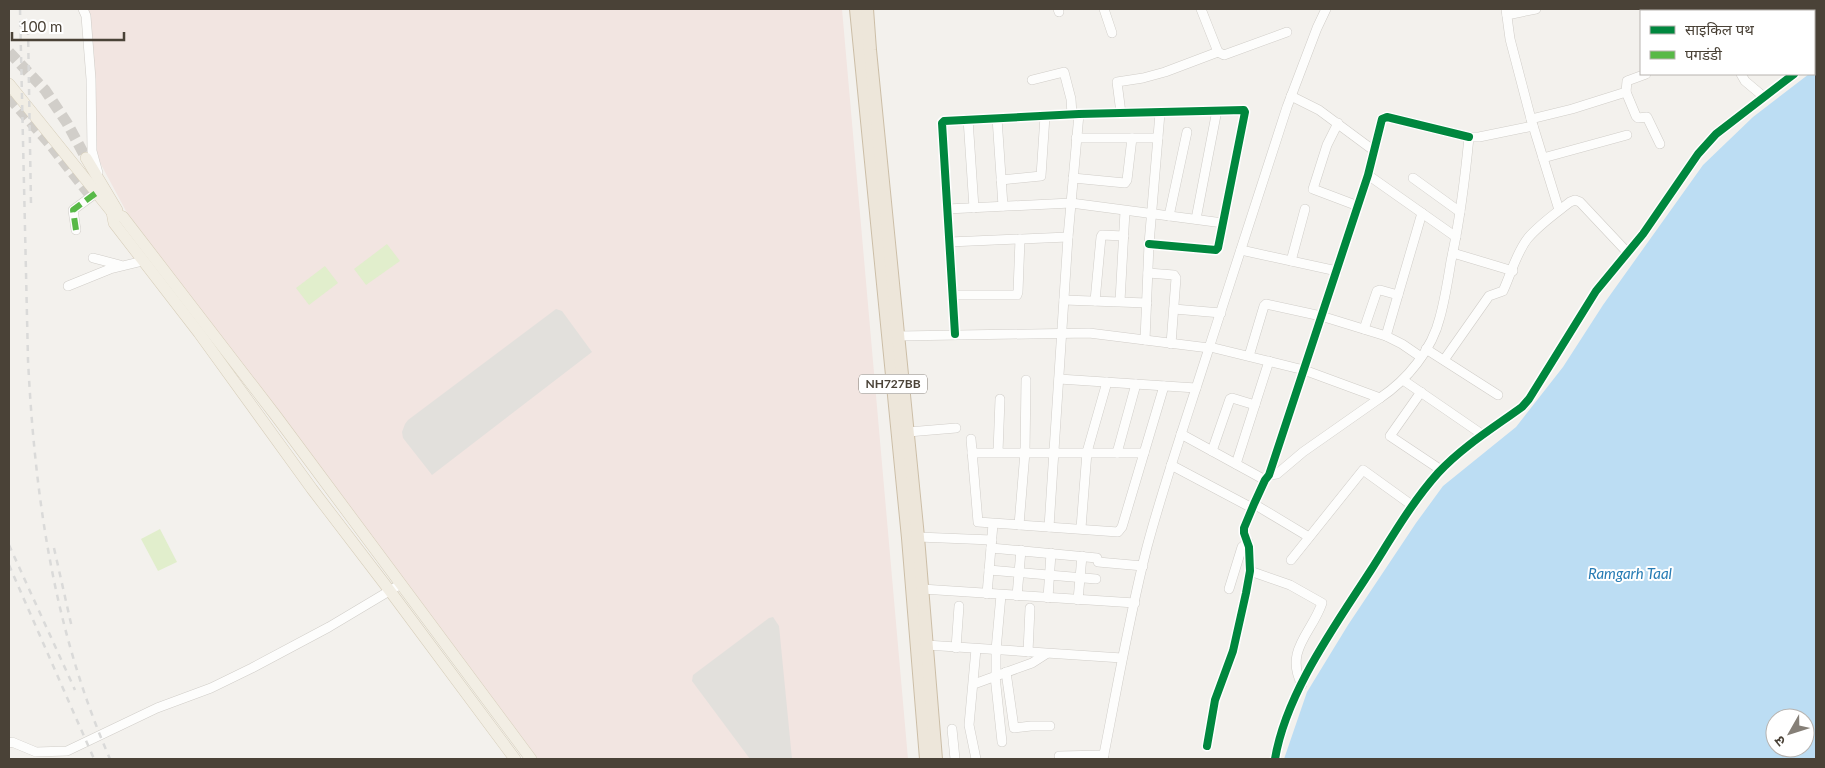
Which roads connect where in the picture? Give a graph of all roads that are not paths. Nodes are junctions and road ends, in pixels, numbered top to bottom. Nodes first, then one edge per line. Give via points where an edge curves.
1 (84, 9) edge
2 (856, 9) edge
3 (867, 9) edge
4 (1104, 9) edge
5 (1201, 9) edge
6 (1326, 9) edge
7 (1536, 9) edge
8 (1507, 12) edge
9 (1287, 32) dead end
10 (1112, 33) dead end
11 (1218, 52) junction
12 (1643, 75) edge
13 (1742, 75) edge
14 (1793, 75) edge
15 (1032, 80) dead end
16 (9, 84) edge
17 (1626, 92) junction
18 (1291, 96) junction
19 (1764, 97) junction
20 (1218, 110) junction
21 (1121, 113) junction
22 (1160, 113) junction
23 (1075, 114) junction
24 (1045, 116) junction
25 (997, 118) junction
26 (968, 119) junction
27 (1338, 123) junction
28 (1532, 123) junction
29 (1187, 132) dead end
30 (1627, 135) dead end
31 (1469, 137) junction
32 (1076, 138) junction
33 (1132, 138) junction
34 (1158, 138) junction
35 (1660, 144) dead end
36 (1373, 150) junction
37 (86, 158) tunnel mouth
38 (1543, 158) junction
39 (1368, 175) junction
40 (1073, 178) junction
41 (1413, 178) dead end
42 (1001, 180) junction
43 (95, 192) junction
44 (1071, 203) junction
45 (1003, 206) junction
46 (1358, 206) junction
47 (974, 208) junction
48 (947, 209) junction
49 (1305, 209) dead end
50 (1559, 210) junction
51 (1125, 211) junction
52 (1460, 212) junction
53 (1422, 213) junction
54 (1152, 214) junction
55 (115, 216) junction
56 (1169, 216) junction
57 (1196, 220) junction
58 (1223, 223) junction
59 (76, 230) dead end
60 (1124, 236) junction
61 (1068, 237) junction
62 (1456, 237) junction
63 (1020, 239) junction
64 (949, 242) junction
65 (1149, 244) junction
66 (1241, 250) junction
67 (1627, 252) junction
68 (1453, 253) junction
69 (93, 258) dead end
70 (144, 261) junction
71 (1292, 261) junction
72 (122, 266) junction
73 (1337, 271) junction
74 (1513, 271) junction
75 (1148, 273) junction
76 (68, 286) dead end
77 (953, 294) junction
78 (1398, 296) junction
79 (1064, 300) junction
80 (1095, 301) junction
81 (1120, 301) junction
82 (1147, 303) junction
83 (1174, 309) junction
84 (1221, 313) junction
85 (1321, 316) junction
86 (1364, 329) junction
87 (1061, 333) junction
88 (956, 334) junction
89 (899, 336) junction
90 (1386, 336) junction
91 (1144, 340) junction
92 (1171, 344) junction
93 (1210, 348) junction
94 (1423, 353) junction
95 (1249, 356) junction
96 (1444, 360) junction
97 (1268, 361) junction
98 (1304, 370) junction
99 (1059, 379) junction
100 (1026, 380) dead end
101 (1402, 380) junction
102 (1107, 382) junction
103 (1136, 384) junction
104 (1164, 386) junction
105 (1196, 388) junction
106 (1421, 392) junction
107 (1498, 395) dead end
108 (1380, 398) junction
109 (1000, 399) dead end
110 (1255, 405) junction
111 (956, 428) dead end
112 (908, 432) junction
113 (1181, 434) junction
114 (1484, 435) junction
115 (971, 440) dead end
116 (1212, 451) junction
117 (998, 452) junction
118 (1025, 452) junction
119 (1054, 452) junction
120 (1087, 452) junction
121 (972, 453) junction
122 (1117, 453) junction
123 (1144, 453) junction
124 (1236, 464) junction
125 (1171, 465) junction
126 (1441, 470) junction
127 (1267, 477) junction
128 (1253, 506) junction
129 (1412, 508) junction
130 (993, 524) junction
131 (1019, 525) junction
132 (1049, 527) junction
133 (1081, 528) junction
134 (918, 537) junction
135 (1309, 537) junction
136 (1248, 542) junction
137 (991, 544) junction
138 (1021, 550) junction
139 (1051, 553) junction
140 (1082, 556) junction
141 (1291, 560) dead end
142 (1143, 566) junction
143 (989, 570) junction
144 (1250, 571) junction
145 (1019, 573) junction
146 (1049, 575) junction
147 (1079, 578) junction
148 (1096, 579) dead end
149 (401, 584) junction
150 (922, 589) junction
151 (1229, 589) dead end
152 (390, 591) junction
153 (987, 594) junction
154 (1001, 595) junction
155 (1018, 596) junction
156 (1048, 598) junction
157 (1078, 600) junction
158 (1134, 603) junction
159 (959, 606) dead end
160 (1030, 608) dead end
161 (926, 645) junction
162 (956, 648) junction
163 (976, 649) junction
164 (996, 650) junction
165 (1028, 652) junction
166 (1046, 654) junction
167 (1122, 658) junction
168 (1006, 672) junction
169 (996, 676) junction
170 (974, 684) junction
171 (1302, 685) junction
172 (1050, 726) dead end
173 (952, 729) dead end
174 (1002, 742) dead end
175 (9, 743) edge
176 (1207, 746) dead end
177 (69, 755) edge
178 (1059, 756) dead end
179 (1103, 757) edge
180 (515, 759) edge
181 (531, 759) edge
182 (926, 759) edge
183 (936, 759) edge
184 (955, 759) edge
185 (976, 759) edge
186 (1275, 759) edge

1 - 43 street via 91,79
2 - 182 highway, NH727BB via 907,528
3 - 89 highway, NH727BB
4 - 10 street
5 - 11 street
6 - 18 street
7 - 8 street
8 - 28 street via 1510,39
9 - 11 street via 1224,54
11 - 21 street via 1165,72 1117,82
12 - 17 street via 1627,81
13 - 19 street
14 - 19 street
15 - 23 street via 1064,72
16 - 43 main road
17 - 28 street
17 - 35 street via 1636,116 1647,117
18 - 27 street
18 - 66 street
19 - 67 street via 1707,143
20 - 22 street
20 - 57 street
20 - 58 street via 1245,112
21 - 22 street
21 - 23 street
22 - 34 street
23 - 24 street
23 - 32 street
24 - 25 street
24 - 42 street via 1041,176
25 - 26 street
25 - 42 street
26 - 47 street
26 - 48 street via 945,120 942,123
27 - 36 street
27 - 46 street via 1327,144 1313,189
28 - 31 street
28 - 38 street
29 - 56 street
30 - 38 street
31 - 36 street via 1385,117
31 - 52 street
32 - 33 street
32 - 40 street
33 - 34 street
33 - 40 street via 1125,182
34 - 54 street
36 - 39 street
37 - 43 main road
38 - 50 street
39 - 46 street
39 - 53 street
40 - 44 street
41 - 52 street
42 - 45 street
43 - 55 main road
43 - 59 street via 73,210
44 - 45 street
44 - 51 street
44 - 61 street
45 - 47 street
46 - 73 street
47 - 48 street
48 - 64 street
49 - 71 street
50 - 67 street via 1575,200 1580,202
50 - 74 street via 1528,238
51 - 54 street
51 - 60 street
52 - 62 street
53 - 62 street
53 - 78 street
54 - 56 street
54 - 65 street
55 - 70 main road
55 - 149 main road via 276,416
56 - 57 street
57 - 58 street
58 - 65 street via 1216,250
60 - 80 street via 1101,237
60 - 81 street
61 - 63 street
61 - 79 street
62 - 68 street
63 - 64 street
63 - 77 street via 1017,294
64 - 77 street
65 - 75 street
66 - 71 street
66 - 84 street
67 - 114 street via 1596,291 1529,399
68 - 74 street
68 - 94 street via 1440,319
69 - 72 street
70 - 72 street
70 - 152 main road
71 - 73 street
72 - 76 street
73 - 85 street
74 - 96 street via 1503,292 1489,296
75 - 82 street
75 - 83 street via 1175,276
77 - 88 street
78 - 86 street via 1377,291
78 - 90 street
79 - 80 street
79 - 87 street
80 - 81 street
81 - 82 street
82 - 91 street
83 - 84 street
83 - 92 street
84 - 93 street
85 - 86 street
85 - 95 street via 1266,304
85 - 98 street
86 - 90 street
87 - 88 street
87 - 91 street
87 - 99 street
88 - 89 street
89 - 112 highway, NH727BB
90 - 94 street
91 - 92 street
92 - 93 street
93 - 95 street
93 - 105 street
94 - 96 street
94 - 101 street
95 - 97 street
96 - 107 street
97 - 98 street
97 - 110 street
98 - 108 street
98 - 127 street
99 - 102 street
99 - 119 street
100 - 118 street
101 - 106 street
101 - 108 street
102 - 103 street
102 - 120 street
103 - 104 street
103 - 122 street
104 - 105 street
104 - 123 street
105 - 113 street
106 - 114 street
106 - 126 street via 1390,436
108 - 127 street via 1277,474
109 - 117 street
110 - 116 street via 1230,399
110 - 124 street
111 - 112 street
112 - 134 highway, NH727BB
113 - 116 street
113 - 125 street
114 - 126 street
115 - 121 street
116 - 124 street
117 - 118 street
117 - 121 street
118 - 119 street
118 - 131 street
119 - 120 street
119 - 132 street
120 - 122 street
120 - 133 street
121 - 130 street via 977,520
122 - 123 street
123 - 133 street via 1121,529 1118,532
124 - 127 street
125 - 128 street
125 - 142 street
126 - 129 street
127 - 128 street
128 - 135 street
128 - 136 street via 1244,528
129 - 135 street via 1363,470
129 - 171 street via 1329,636
130 - 131 street
130 - 137 street
131 - 132 street
132 - 133 street
134 - 137 street
134 - 150 highway, NH727BB
135 - 141 street
136 - 144 street
136 - 151 street via 1242,547
137 - 138 street
137 - 143 street
138 - 139 street
138 - 145 street
139 - 140 street
139 - 146 street
140 - 142 street
140 - 147 street
142 - 158 street
143 - 145 street
143 - 153 street
144 - 171 street via 1290,585 1322,602 1296,660
144 - 176 street via 1233,651 1215,700
145 - 146 street
145 - 155 street
146 - 147 street
146 - 156 street
147 - 148 street
147 - 157 street
149 - 152 street
149 - 181 main road
150 - 153 street
150 - 161 highway, NH727BB
152 - 177 street via 252,668 211,688 157,708
152 - 180 main road
153 - 154 street
154 - 155 street
154 - 164 street
155 - 156 street
156 - 157 street
157 - 158 street
158 - 167 street
159 - 162 street
160 - 165 street
161 - 162 street
161 - 183 highway, NH727BB
162 - 163 street
163 - 164 street
163 - 170 street
164 - 165 street
164 - 169 street
165 - 166 street
166 - 167 street
166 - 168 street
167 - 179 street
168 - 169 street
168 - 172 street via 1014,728
169 - 170 street
169 - 174 street
170 - 185 street via 970,724
171 - 186 street via 1288,711
173 - 184 street
175 - 177 street via 36,752
178 - 179 street

